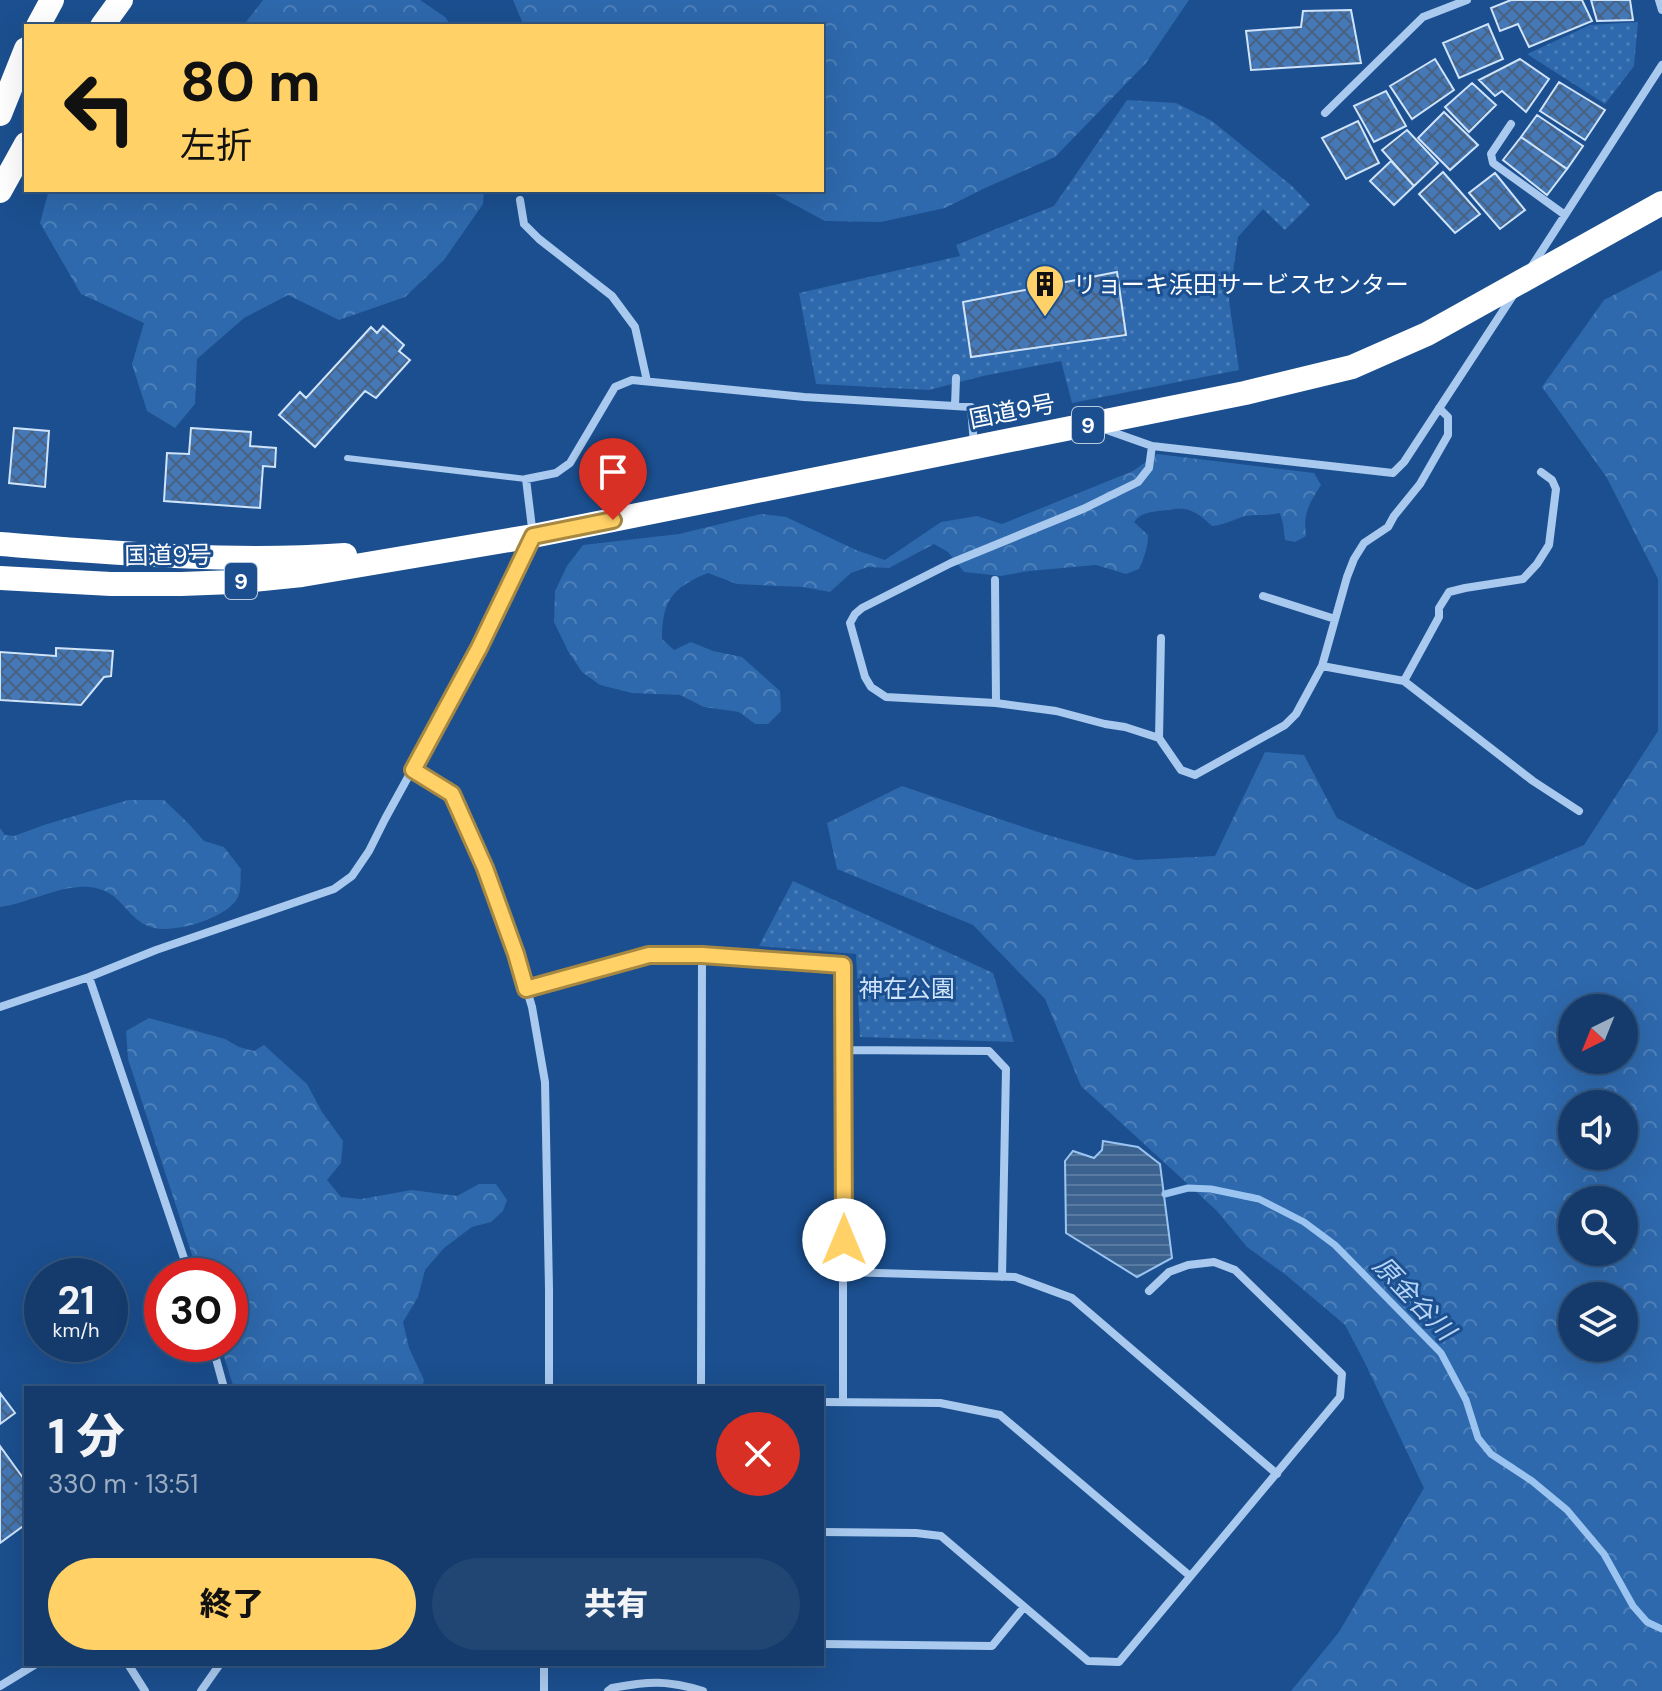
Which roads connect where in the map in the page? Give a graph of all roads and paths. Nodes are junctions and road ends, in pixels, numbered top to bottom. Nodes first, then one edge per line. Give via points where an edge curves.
1 (52, 0) edge
2 (121, 0) edge
3 (1467, 0) edge
4 (1659, 0) edge
5 (1662, 10) edge
6 (39, 24) edge
7 (103, 24) edge
8 (24, 53) edge
9 (24, 54) edge
10 (1662, 65) edge
11 (0, 101) edge
12 (1325, 113) dead end
13 (0, 114) edge
14 (1511, 124) dead end
15 (24, 148) edge
16 (0, 191) edge
17 (520, 200) dead end
18 (1662, 203) edge
19 (1565, 215) junction
20 (1523, 280) junction
21 (956, 378) dead end
22 (647, 381) junction
23 (955, 406) junction
24 (1439, 408) junction
25 (1091, 424) junction
26 (1152, 446) junction
27 (974, 448) junction
28 (347, 458) dead end
29 (1541, 472) dead end
30 (526, 479) junction
31 (533, 536) junction
32 (0, 544) edge
33 (479, 545) junction
34 (0, 578) edge
35 (995, 580) dead end
36 (1263, 596) dead end
37 (1335, 619) junction
38 (1161, 638) dead end
39 (1322, 666) junction
40 (1404, 681) junction
41 (996, 703) junction
42 (1159, 738) junction
43 (413, 770) junction
44 (1579, 811) dead end
45 (702, 955) junction
46 (89, 977) junction
47 (526, 989) junction
48 (0, 1007) edge
49 (843, 1050) junction
50 (184, 1258) edge
51 (844, 1272) junction
52 (1002, 1277) junction
53 (1149, 1291) dead end
54 (217, 1362) edge
55 (223, 1386) edge
56 (549, 1386) edge
57 (701, 1386) edge
58 (824, 1402) edge
59 (843, 1402) junction
60 (1277, 1474) junction
61 (824, 1532) edge
62 (1190, 1576) junction
63 (1024, 1607) junction
64 (824, 1644) edge
65 (33, 1666) edge
66 (129, 1666) edge
67 (219, 1666) edge
68 (544, 1666) edge
69 (0, 1686) edge
70 (145, 1691) edge
71 (201, 1691) edge
72 (544, 1691) edge
73 (608, 1691) edge
74 (703, 1691) edge

1 - 6 highway
2 - 7 highway
3 - 12 street via 1423,17
4 - 5 street
8 - 11 highway
9 - 13 highway
10 - 19 street
14 - 19 street via 1491,154 1493,163
15 - 16 highway
17 - 22 street via 524,224 612,296 635,327
18 - 20 highway, 国道9号 / 9
19 - 20 street
20 - 24 street
20 - 25 highway, 国道9号 / 9 via 1427,334 1352,367
21 - 23 street
22 - 23 street
22 - 30 street via 615,387 570,463 556,473
23 - 27 street via 971,407
24 - 26 street via 1393,473
24 - 37 street via 1448,417 1448,435 1388,527 1364,543 1354,559
25 - 26 street
25 - 27 highway, 国道9号 / 9
26 - 41 street via 1149,468 1138,482 951,563 855,614 850,623 865,677 886,697
27 - 31 highway, 国道9号 / 9
28 - 30 lane
29 - 40 street via 1556,489 1549,545 1537,564 1523,579 1449,592
30 - 31 street
31 - 33 highway, 国道9号 / 9
31 - 43 street
32 - 33 highway, 国道9号 / 9 via 234,558
33 - 34 highway, 国道9号 / 9 via 234,582 111,584
35 - 41 street
36 - 37 street
37 - 39 street
38 - 42 street
39 - 40 street
39 - 42 street via 1285,725 1195,775 1181,770
40 - 44 street
41 - 42 street via 1056,711
43 - 46 street via 369,851 352,876 334,889
43 - 47 street via 452,794 485,868
45 - 47 street via 649,955
45 - 49 street via 843,965
45 - 57 street
46 - 48 street
46 - 50 street
47 - 56 street via 545,1082
49 - 51 street
49 - 52 street via 989,1051 1006,1069
51 - 52 street
51 - 59 street
52 - 60 street via 1072,1298
53 - 60 street via 1169,1272 1188,1265 1214,1262 1235,1270 1342,1374 1340,1397
54 - 55 street
58 - 59 street
59 - 62 street via 940,1403 1000,1415
60 - 62 street
61 - 63 street via 941,1536
62 - 63 street via 1119,1662 1088,1661
63 - 64 street via 992,1646
65 - 69 street
66 - 70 street
67 - 71 street
68 - 72 street
73 - 74 street via 645,1682

